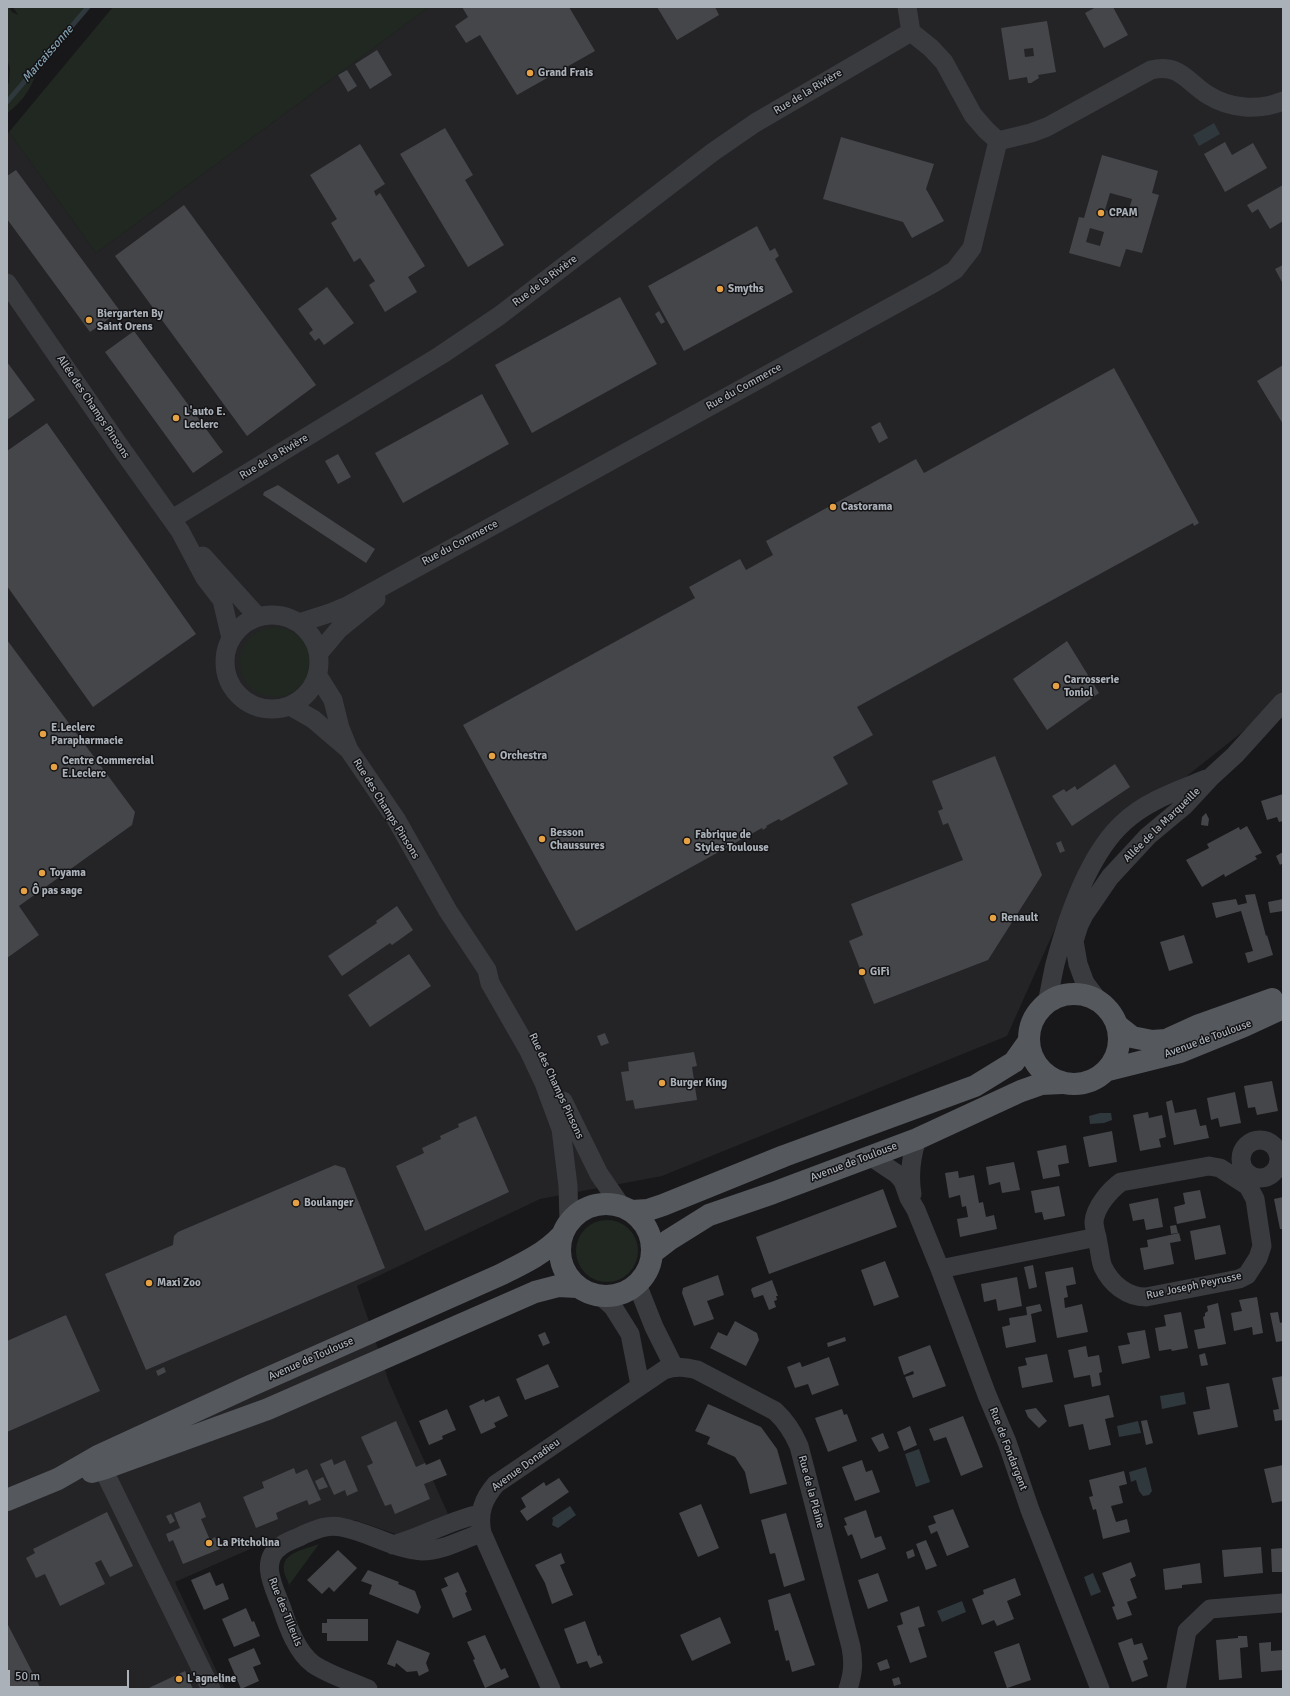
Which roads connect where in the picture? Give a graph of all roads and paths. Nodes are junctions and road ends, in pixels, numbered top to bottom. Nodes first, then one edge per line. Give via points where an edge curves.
1 (908, 7) edge
2 (910, 32) junction
3 (1283, 101) edge
4 (998, 141) junction
5 (7, 283) edge
6 (176, 525) junction
7 (411, 569) junction
8 (258, 617) junction
9 (299, 623) junction
10 (232, 638) junction
11 (319, 653) junction
12 (318, 676) junction
13 (1283, 702) edge
14 (290, 706) junction
15 (349, 750) junction
16 (1211, 777) junction
17 (487, 970) junction
18 (1283, 996) edge
19 (1097, 999) junction
20 (1046, 1003) junction
21 (1283, 1008) edge
22 (1118, 1026) junction
23 (1029, 1041) junction
24 (1108, 1070) junction
25 (1062, 1083) junction
26 (917, 1138) junction
27 (870, 1156) junction
28 (626, 1209) junction
29 (916, 1210) junction
30 (565, 1229) junction
31 (1097, 1237) junction
32 (652, 1253) junction
33 (940, 1269) junction
34 (637, 1284) junction
35 (577, 1286) junction
36 (601, 1296) junction
37 (674, 1367) junction
38 (640, 1386) junction
39 (103, 1469) junction
40 (58, 1479) junction
41 (7, 1500) edge
42 (480, 1514) junction
43 (482, 1533) junction
44 (392, 1545) junction
45 (1283, 1603) edge
46 (211, 1689) edge
47 (368, 1689) edge
48 (551, 1689) edge
49 (848, 1689) edge
50 (1100, 1689) edge
51 (1176, 1689) edge

1 - 2 street
2 - 4 street via 944,62 973,115
2 - 6 street, Rue de la Rivière via 755,123 713,152 499,316
3 - 4 street via 1259,107 1235,106 1208,95 1178,72 1160,68 1146,73 1048,127
4 - 7 street, Rue du Commerce via 972,248 955,270
5 - 6 street, Allée des Champs Pinsons
6 - 8 street, Allée des Champs Pinsons
6 - 10 street, Allée des Champs Pinsons via 205,578 222,600
7 - 9 street, Rue du Commerce via 347,606
7 - 11 street, Rue du Commerce via 339,628
8 - 9 street via 278,615
8 - 10 street via 243,626
9 - 11 street via 311,634
10 - 14 street via 225,665 234,691 246,702 262,709 276,710
11 - 12 street
12 - 14 street via 307,695
12 - 15 street, Rue des Champs Pinsons via 333,700
13 - 16 street, Allée de la Marqueille via 1236,755
14 - 15 street, Rue des Champs Pinsons via 313,719
15 - 17 street, Rue des Champs Pinsons via 396,820 448,911
16 - 19 street, Allée de la Marqueille via 1184,806 1148,836 1110,877 1079,924 1074,941 1078,964 1085,983
16 - 20 street, Allée de la Marqueille via 1164,796 1141,809 1123,823 1106,842 1077,897 1055,964
17 - 28 street, Rue des Champs Pinsons via 498,978 535,1037 569,1116 592,1161 607,1187
17 - 30 street, Rue des Champs Pinsons via 490,983 542,1078 561,1129 568,1186
18 - 22 main road, Avenue de Toulouse via 1199,1025 1166,1040 1152,1041 1132,1037
19 - 20 main road via 1077,993 1056,997
19 - 22 main road via 1110,1010
20 - 23 main road via 1033,1020
21 - 24 main road, Avenue de Toulouse via 1180,1052
22 - 24 main road via 1119,1049
23 - 25 main road via 1032,1055 1039,1068 1049,1077
23 - 28 main road via 1014,1062 975,1086 784,1156 663,1205 648,1210
24 - 25 main road via 1087,1083
25 - 26 main road, Avenue de Toulouse via 1041,1084 1021,1091
26 - 27 main road, Avenue de Toulouse
26 - 29 street, Rue de Fondargent via 912,1153 910,1183
27 - 29 street, Rue de Fondargent via 903,1181
27 - 32 main road, Avenue de Toulouse via 710,1214
28 - 30 main road via 598,1204 577,1213
28 - 32 main road via 643,1223 650,1237
29 - 33 street, Rue de Fondargent
30 - 35 main road via 559,1250 561,1264
30 - 40 main road, Avenue de Toulouse via 551,1247 500,1275 98,1456
31 - 31 street, Rue Joseph Peyrusse via 1102,1266 1109,1278 1128,1294 1136,1297 1239,1279 1247,1275 1262,1246 1255,1199 1243,1173 1209,1166 1121,1182 1097,1210 1094,1222
31 - 33 street
32 - 34 main road via 647,1270
33 - 50 street, Rue de Fondargent
34 - 36 main road via 620,1294
34 - 37 street
35 - 36 main road via 588,1293
35 - 39 main road, Avenue de Toulouse via 558,1286 535,1292 268,1409
36 - 38 street via 613,1307 630,1334
37 - 38 street via 664,1370
37 - 49 street, Rue de la Plaine via 697,1370 775,1411 792,1431 799,1446 851,1647 854,1663
38 - 42 street, Avenue Donadieu via 496,1484 488,1493
39 - 40 main road, Avenue de Toulouse
39 - 46 street
40 - 41 main road, Avenue de Toulouse
42 - 43 street, Avenue Donadieu
42 - 44 street
43 - 44 street, Rue des Tilleuls via 430,1551 408,1550
43 - 48 street, Avenue Donadieu
44 - 47 street, Rue des Tilleuls via 340,1527 328,1526 282,1544 276,1549 269,1563 269,1574 303,1654 324,1670
45 - 51 street via 1210,1609 1187,1630

